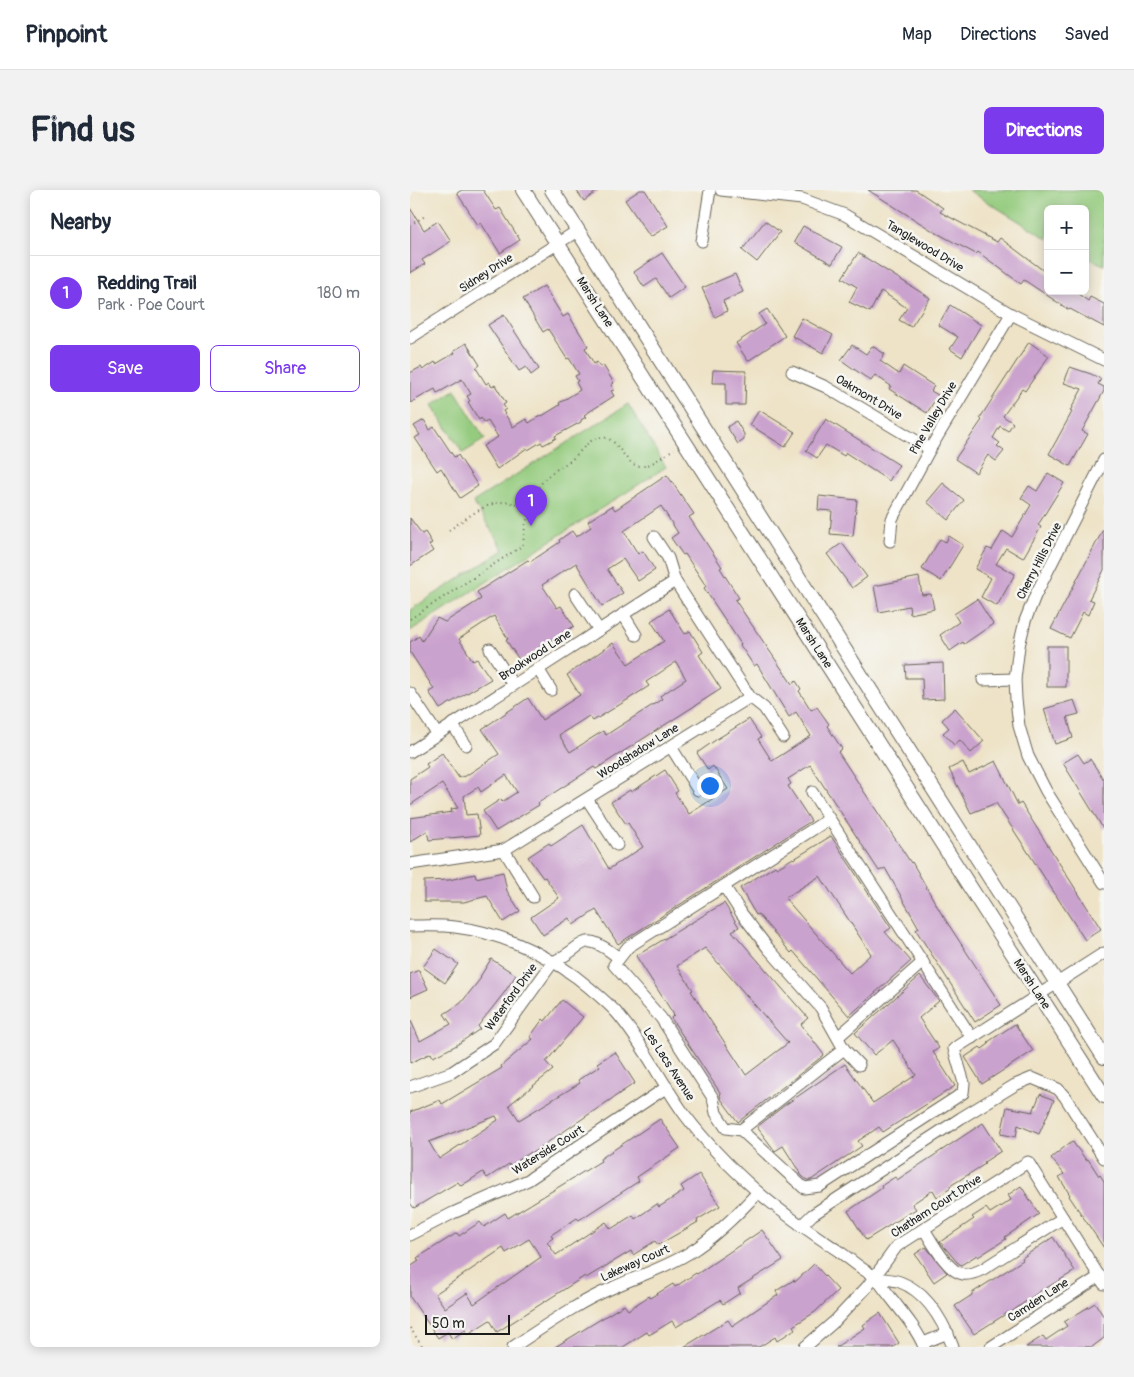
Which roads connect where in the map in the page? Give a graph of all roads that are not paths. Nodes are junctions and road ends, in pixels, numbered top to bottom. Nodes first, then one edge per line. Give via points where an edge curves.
1 (523, 190) edge
2 (552, 190) edge
3 (710, 190) edge
4 (721, 190) edge
5 (742, 191) edge
6 (578, 231) junction
7 (702, 241) dead end
8 (558, 243) junction
9 (1011, 314) junction
10 (410, 338) edge
11 (1104, 360) edge
12 (792, 372) dead end
13 (930, 449) junction
14 (1104, 460) edge
15 (654, 537) dead end
16 (890, 541) dead end
17 (674, 581) junction
18 (575, 594) dead end
19 (623, 614) junction
20 (599, 630) junction
21 (636, 635) dead end
22 (490, 649) dead end
23 (538, 669) junction
24 (1015, 679) junction
25 (984, 680) dead end
26 (513, 685) junction
27 (551, 690) dead end
28 (410, 693) edge
29 (750, 697) junction
30 (452, 724) junction
31 (437, 734) junction
32 (783, 737) dead end
33 (466, 746) dead end
34 (671, 747) junction
35 (410, 752) edge
36 (698, 790) dead end
37 (812, 792) dead end
38 (587, 799) junction
39 (829, 819) junction
40 (617, 845) dead end
41 (504, 850) junction
42 (410, 864) edge
43 (1104, 883) edge
44 (724, 886) junction
45 (534, 897) dead end
46 (410, 926) edge
47 (1104, 953) edge
48 (619, 958) junction
49 (553, 962) junction
50 (923, 962) junction
51 (1058, 983) junction
52 (1039, 995) junction
53 (838, 1037) junction
54 (972, 1038) junction
55 (844, 1048) junction
56 (1104, 1057) edge
57 (859, 1065) dead end
58 (410, 1087) edge
59 (667, 1088) junction
60 (1104, 1096) edge
61 (740, 1130) junction
62 (1104, 1158) edge
63 (758, 1192) junction
64 (1063, 1218) junction
65 (801, 1226) junction
66 (924, 1229) junction
67 (410, 1235) edge
68 (875, 1276) junction
69 (1102, 1280) edge
70 (948, 1333) junction
71 (923, 1345) edge
72 (513, 1347) edge
73 (805, 1347) edge
74 (952, 1347) edge
75 (993, 1347) edge

1 - 8 main road, Marsh Lane
2 - 6 main road, Marsh Lane
3 - 7 street
4 - 5 street, Tanglewood Drive
5 - 9 street, Tanglewood Drive via 802,199 845,215
6 - 8 street, Sidney Drive
6 - 51 main road, Marsh Lane
8 - 10 street, Sidney Drive
8 - 52 main road, Marsh Lane
9 - 11 street, Tanglewood Drive
9 - 13 street, Pine Valley Drive
12 - 13 street, Oakmont Drive via 826,387
13 - 16 street, Pine Valley Drive via 892,519
14 - 24 street, Cherry Hills Drive via 1035,596 1025,621
15 - 17 street via 668,558
17 - 19 street, Brookwood Lane
17 - 29 street
18 - 20 street
19 - 20 street, Brookwood Lane
19 - 21 street
20 - 23 street, Brookwood Lane
22 - 26 street
23 - 26 street, Brookwood Lane
23 - 27 street
24 - 25 street
24 - 43 street, Cherry Hills Drive via 1019,726 1028,756 1046,791
26 - 30 street, Brookwood Lane
28 - 31 street
29 - 32 street via 764,708
29 - 34 street, Woodshadow Lane
30 - 31 street, Brookwood Lane
30 - 33 street
31 - 35 street, Brookwood Lane
34 - 36 street
34 - 38 street, Woodshadow Lane
37 - 39 street
38 - 40 street
38 - 41 street, Woodshadow Lane
39 - 44 street
39 - 50 street
41 - 42 street, Woodshadow Lane
41 - 45 street
44 - 48 street via 628,947
44 - 53 street via 768,948 821,1008
46 - 49 street, Les Lacs Avenue via 472,930 499,937
47 - 51 street
48 - 49 street via 604,946 590,942 577,945 566,956
48 - 61 street via 614,965 661,1018 713,1098 716,1113 726,1128
49 - 58 street, Waterford Drive via 494,1044 452,1072
49 - 59 street, Les Lacs Avenue via 615,1011
50 - 53 street
50 - 54 street
51 - 52 street
51 - 56 main road, Marsh Lane
52 - 54 street
52 - 60 main road, Marsh Lane
53 - 55 street
54 - 61 street via 954,1049 964,1083 963,1093 820,1186 804,1188
55 - 57 street
55 - 61 street
59 - 63 street, Les Lacs Avenue via 708,1143
59 - 67 street, Waterside Court via 528,1180
62 - 65 street via 1058,1089 1032,1078 1014,1085 961,1118 812,1215
63 - 65 street, Les Lacs Avenue
63 - 72 street, Lakeway Court via 715,1235 688,1254 572,1309
64 - 66 street via 972,1274 955,1270 942,1258
64 - 66 street, Chatham Court Drive via 1028,1162
64 - 69 street
65 - 68 street, Les Lacs Avenue
66 - 68 street, Chatham Court Drive via 897,1246
68 - 70 street, Les Lacs Avenue via 899,1281 914,1289
68 - 71 street, Les Lacs Avenue
68 - 73 street, Chatham Court Drive via 835,1321
69 - 75 street, Camden Lane
70 - 71 street
70 - 74 street, Les Lacs Avenue

